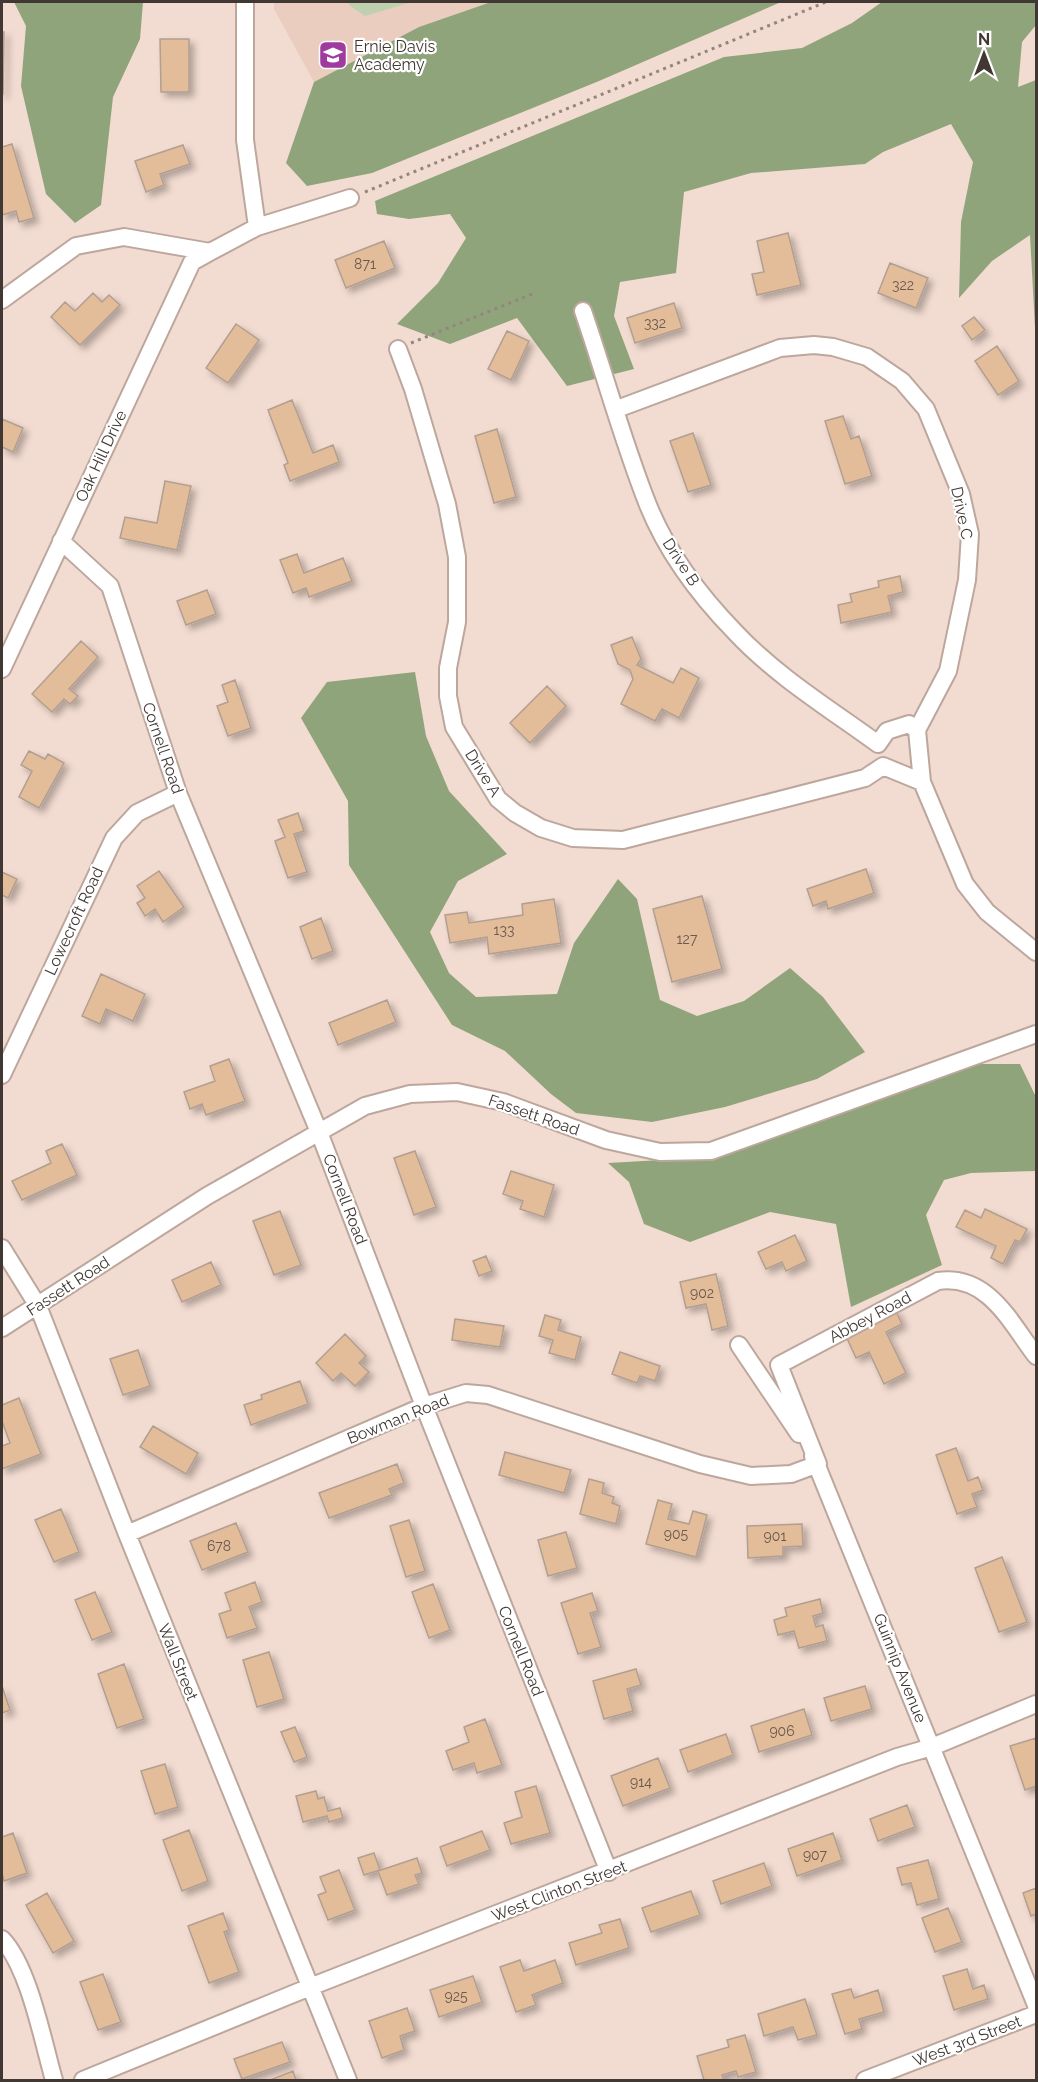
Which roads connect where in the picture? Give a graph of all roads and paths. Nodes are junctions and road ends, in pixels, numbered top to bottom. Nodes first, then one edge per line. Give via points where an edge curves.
1 (245, 2) edge
2 (826, 2) edge
3 (350, 198) joint
4 (257, 227) junction
5 (210, 252) junction
6 (532, 294) dead end
7 (2, 300) edge
8 (583, 311) dead end
9 (398, 349) joint
10 (616, 409) junction
11 (61, 541) junction
12 (2, 669) edge
13 (917, 730) junction
14 (878, 744) junction
15 (883, 766) junction
16 (922, 782) junction
17 (178, 793) junction
18 (1036, 952) edge
19 (1036, 1035) edge
20 (2, 1076) edge
21 (319, 1132) junction
22 (2, 1248) edge
23 (38, 1306) junction
24 (2, 1328) edge
25 (739, 1345) dead end
26 (1036, 1356) edge
27 (424, 1406) junction
28 (818, 1464) junction
29 (127, 1534) junction
30 (1036, 1704) edge
31 (932, 1747) junction
32 (609, 1872) junction
33 (2, 1939) edge
34 (310, 1988) junction
35 (1036, 2005) edge
36 (1036, 2014) edge
37 (54, 2080) edge
38 (83, 2080) edge
39 (348, 2080) edge
40 (865, 2080) edge

1 - 4 street via 245,140
2 - 3 path
3 - 4 street, Oak Hill Drive
4 - 5 street, Oak Hill Drive
5 - 7 street via 124,237 76,246
5 - 11 street, Oak Hill Drive via 192,262
6 - 9 path
8 - 10 street, Drive B
9 - 15 street, Drive A via 447,504 457,557 457,622 448,668 454,727 498,799 541,828 573,838 623,840 865,778
10 - 13 street, Drive C via 796,345 833,347 858,354 885,367 902,381 926,409 961,494 970,534 967,580 948,671
10 - 14 street, Drive B via 648,506 706,601 781,674
11 - 12 street, Oak Hill Drive
11 - 17 street, Cornell Road via 110,586
13 - 14 street via 909,724 887,731
13 - 16 street
14 - 15 street
15 - 16 street
16 - 18 street via 966,884 987,912
17 - 20 street, Lowecroft Road via 137,813 114,838
17 - 21 street, Cornell Road
19 - 21 street, Fassett Road via 711,1151 660,1152 606,1140 503,1102 457,1092 410,1095 365,1106
21 - 23 street, Fassett Road via 207,1196
21 - 27 street, Cornell Road
22 - 23 street, Wall Street
23 - 24 street, Fassett Road
23 - 29 street, Wall Street
25 - 28 street, Guinnip Avenue
26 - 28 street, Abbey Road via 987,1292 963,1281 938,1281 779,1365
27 - 28 street, Bowman Road via 466,1393 488,1395 700,1464 751,1476 791,1474
27 - 29 street, Bowman Road
27 - 32 street, Cornell Road
28 - 31 street, Guinnip Avenue
29 - 34 street, Wall Street
30 - 31 street, West Clinton Street
31 - 32 street, West Clinton Street via 897,1757
31 - 35 street, Guinnip Avenue
32 - 34 street, West Clinton Street
33 - 37 street via 9,1946 32,2000
34 - 38 street, West Clinton Street
34 - 39 street, Wall Street
36 - 40 street, West 3rd Street

